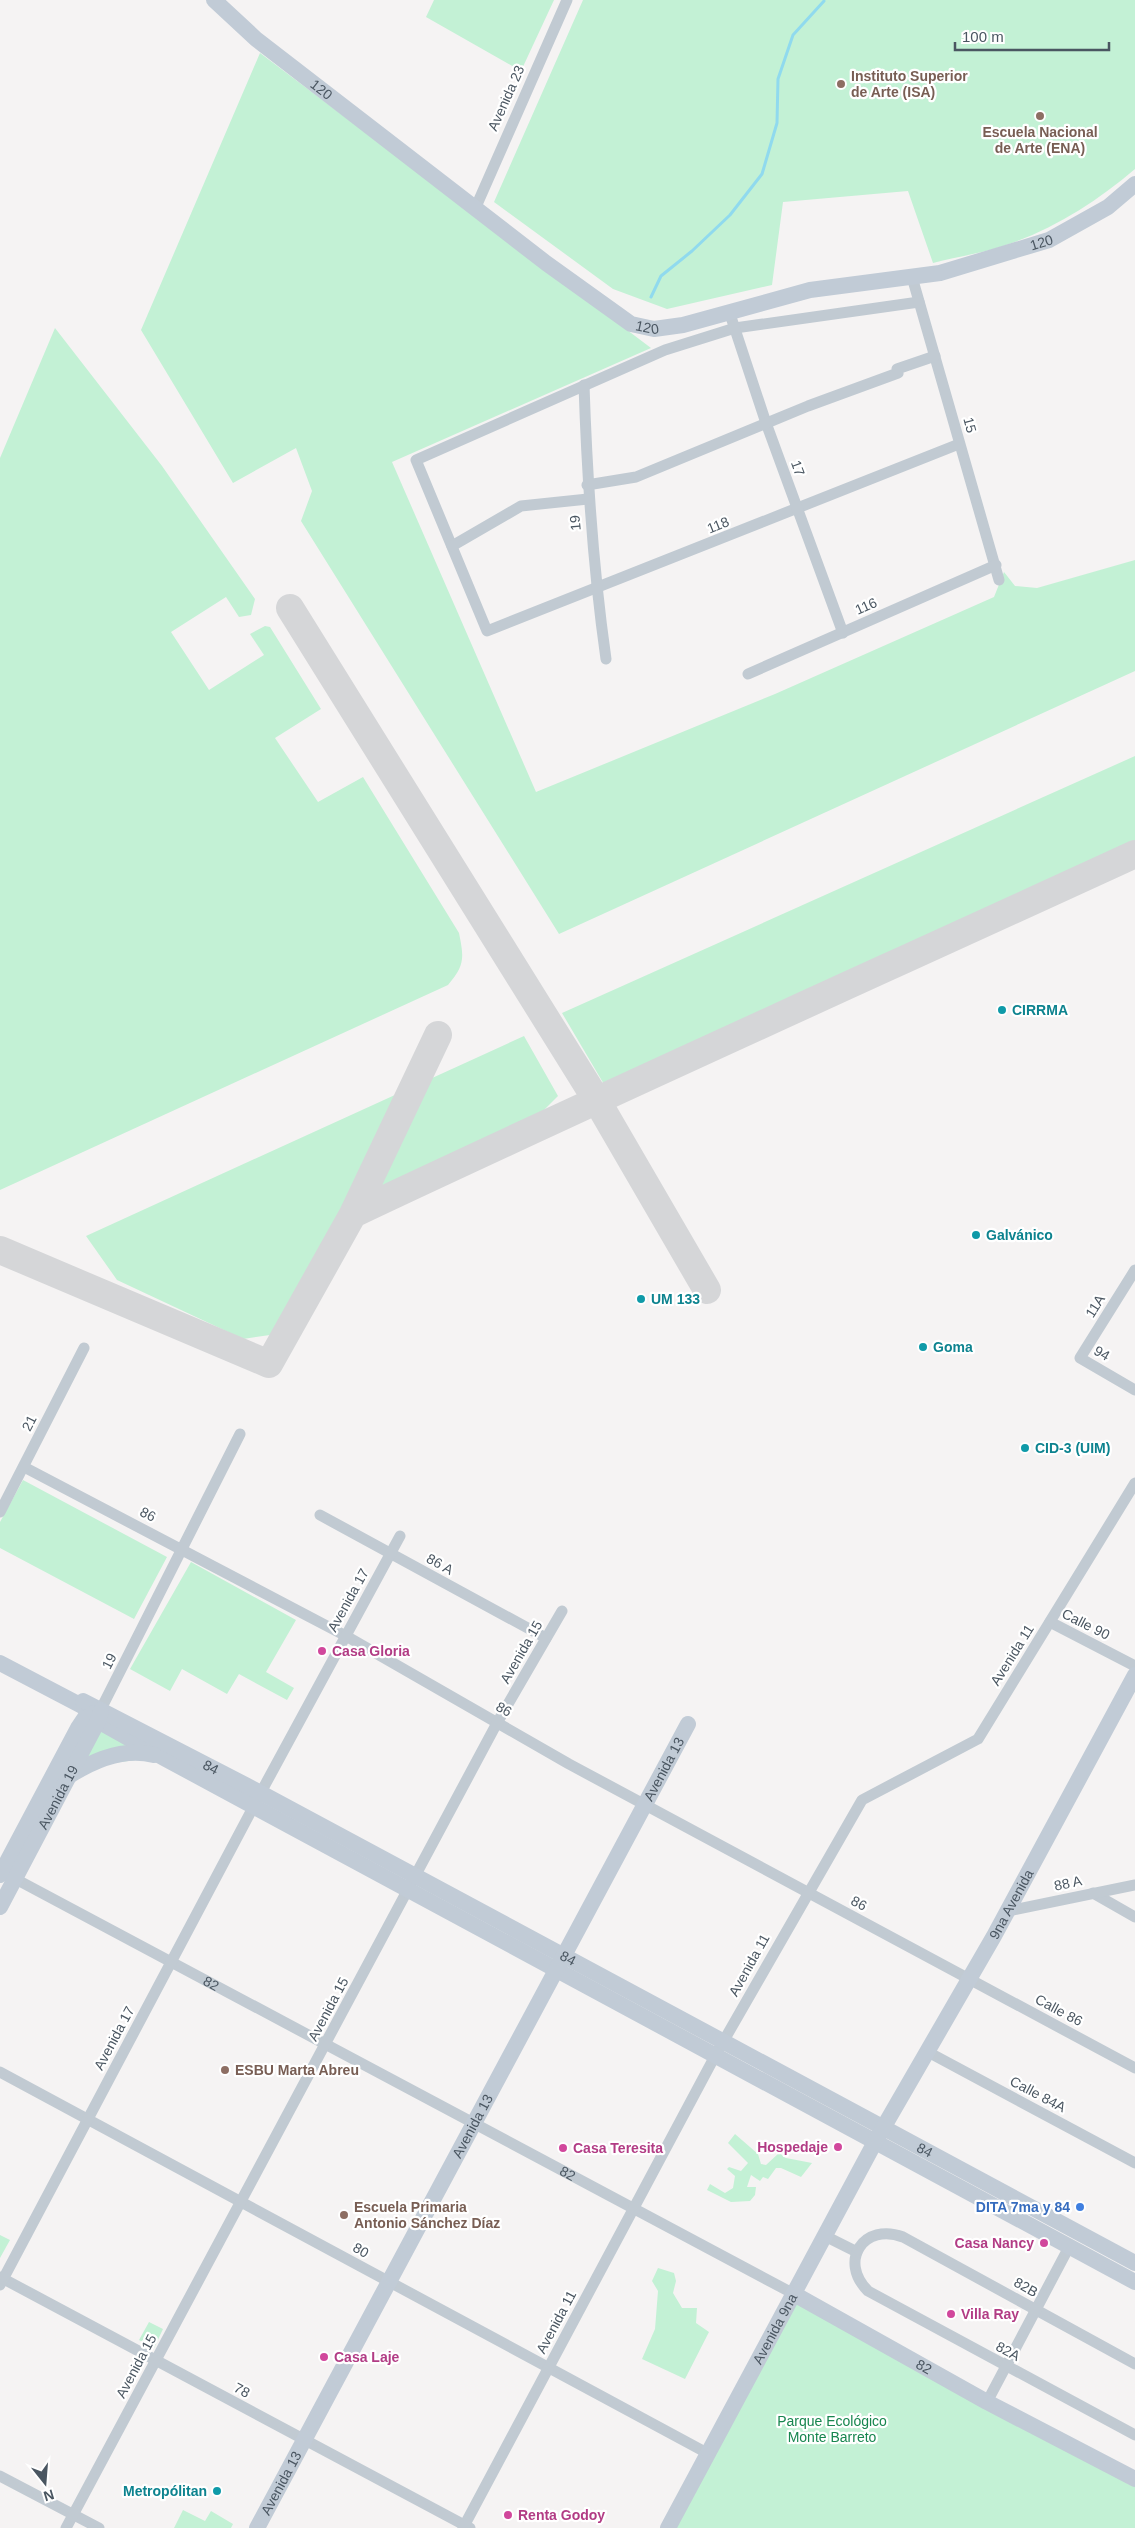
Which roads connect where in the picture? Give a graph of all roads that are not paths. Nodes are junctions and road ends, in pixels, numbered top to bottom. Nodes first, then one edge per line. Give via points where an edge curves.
1 (215, 0) edge
2 (567, 0) edge
3 (1135, 184) edge
4 (475, 209) junction
5 (912, 277) junction
6 (919, 302) junction
7 (729, 311) junction
8 (735, 328) junction
9 (935, 356) junction
10 (584, 385) junction
11 (766, 423) junction
12 (959, 444) junction
13 (587, 485) junction
14 (588, 499) junction
15 (798, 509) junction
16 (452, 546) junction
17 (996, 565) junction
18 (999, 580) dead end
19 (596, 590) junction
20 (842, 634) junction
21 (606, 659) dead end
22 (748, 674) dead end
23 (1135, 1270) edge
24 (84, 1348) dead end
25 (1080, 1358) joint
26 (1135, 1390) edge
27 (240, 1434) dead end
28 (24, 1467) junction
29 (1135, 1483) edge
30 (0, 1512) edge
31 (320, 1515) dead end
32 (400, 1536) dead end
33 (183, 1549) junction
34 (391, 1554) junction
35 (562, 1611) dead end
36 (1050, 1622) junction
37 (346, 1636) junction
38 (546, 1638) junction
39 (0, 1656) edge
40 (0, 1663) edge
41 (1135, 1666) edge
42 (1135, 1675) edge
43 (97, 1715) junction
44 (498, 1723) junction
45 (688, 1724) dead end
46 (164, 1758) junction
47 (68, 1777) junction
48 (257, 1800) junction
49 (643, 1804) junction
50 (4, 1874) edge
51 (413, 1884) junction
52 (1135, 1884) edge
53 (807, 1892) junction
54 (1093, 1893) junction
55 (0, 1906) edge
56 (1008, 1911) junction
57 (1135, 1917) edge
58 (172, 1960) junction
59 (559, 1963) junction
60 (969, 1979) junction
61 (325, 2046) junction
62 (719, 2050) junction
63 (928, 2052) junction
64 (1135, 2068) edge
65 (0, 2072) edge
66 (88, 2120) junction
67 (474, 2123) junction
68 (879, 2136) junction
69 (1135, 2163) edge
70 (242, 2202) junction
71 (634, 2210) junction
72 (825, 2236) junction
73 (1069, 2247) junction
74 (857, 2252) junction
75 (1135, 2263) edge
76 (1, 2280) edge
77 (388, 2282) junction
78 (1135, 2282) edge
79 (794, 2294) junction
80 (1037, 2310) junction
81 (156, 2361) junction
82 (1135, 2364) edge
83 (549, 2367) junction
84 (1006, 2367) junction
85 (987, 2402) junction
86 (1135, 2435) edge
87 (305, 2441) junction
88 (707, 2453) junction
89 (0, 2476) edge
90 (1135, 2479) edge
91 (74, 2514) junction
92 (466, 2527) edge
93 (66, 2528) edge
94 (99, 2528) edge
95 (257, 2528) edge
96 (668, 2528) edge

1 - 4 main road, 120 via 256,39
2 - 4 street, Avenida 23
3 - 5 main road, 120 via 1108,207 1049,240 940,273
4 - 7 main road, 120 via 631,324 654,329
5 - 6 street, 15
5 - 7 main road, 120 via 810,290
6 - 8 street, 120
6 - 9 street, 15
7 - 8 street, 17
8 - 10 street, 120 via 665,350
8 - 11 street, 17
9 - 11 street
9 - 12 street, 15
10 - 13 street, 19
10 - 16 street, 120 via 416,460
11 - 13 street via 636,477
11 - 15 street, 17
12 - 15 street, 118
12 - 17 street, 15
13 - 14 street, 19
14 - 16 street via 521,506
14 - 19 street, 19
15 - 19 street, 118
15 - 20 street, 17
16 - 19 street, 118 via 487,631
17 - 18 street, 15
17 - 20 street, 116
19 - 21 street, 19
20 - 22 street, 116
23 - 25 street, 11A
24 - 28 street, 21
25 - 26 street, 94
27 - 33 street
28 - 30 street, 21
28 - 33 street, 86
29 - 36 street, Avenida 11
31 - 34 street, 86 A
32 - 34 street
33 - 37 street, 86
33 - 43 street, 19
34 - 37 street, Avenida 17
34 - 38 street, 86 A
35 - 38 street, Avenida 15
36 - 41 street, Calle 90
36 - 53 street, Avenida 11 via 978,1739 862,1800
37 - 44 street, 86
37 - 48 street, Avenida 17
38 - 44 street, Avenida 15
39 - 43 main road, 84
40 - 43 main road, 84
42 - 56 main road, 9na Avenida
43 - 46 main road, 84
43 - 47 main road
43 - 48 main road, 84
43 - 50 main road, Avenida 19 via 78,1728
44 - 49 street, 86
44 - 51 street, Avenida 15
45 - 49 main road, Avenida 13
46 - 47 main road, Avenida 19 via 147,1754 112,1756
46 - 48 main road, 84
47 - 50 main road, Avenida 19
48 - 51 main road, 84
48 - 58 street, Avenida 17
49 - 53 street, 86
49 - 59 main road, Avenida 13
50 - 55 main road, Avenida 19
50 - 58 street, 82
51 - 59 main road, 84
51 - 61 street, Avenida 15
52 - 54 street, 88 A
53 - 60 street, 86
53 - 62 street, Avenida 11
54 - 56 street, 88 A
54 - 57 street
56 - 60 main road, 9na Avenida
58 - 61 street, 82
58 - 66 street, Avenida 17
59 - 62 main road, 84
59 - 67 main road, Avenida 13
60 - 63 main road, 9na Avenida
60 - 64 street, Calle 86
61 - 67 street, 82
61 - 70 street, Avenida 15
62 - 68 main road, 84
62 - 71 street, Avenida 11
63 - 68 main road, 9na Avenida
63 - 69 street, Calle 84A
65 - 66 street, 80
66 - 70 street, 80
66 - 76 street, Avenida 17
67 - 71 street, 82
67 - 77 main road, Avenida 13
68 - 72 main road, Avenida 9na
68 - 73 main road, 84
68 - 75 main road, 84
70 - 77 street, 80
70 - 81 street, Avenida 15
71 - 79 street, 82
71 - 83 street, Avenida 11
72 - 74 street
72 - 79 main road, Avenida 9na
73 - 78 main road, 84
73 - 80 street
74 - 80 street, 82B via 871,2236 893,2233
74 - 84 street, 82A via 856,2274 868,2291
76 - 81 street, 78
77 - 83 street, 80
77 - 87 main road, Avenida 13
79 - 85 main road, 82
79 - 88 main road, Avenida 9na
80 - 82 street, 82B
80 - 84 street
81 - 87 street, 78
81 - 91 street, Avenida 15
83 - 88 street, 80
83 - 92 street, Avenida 11
84 - 85 street
84 - 86 street, 82A
85 - 90 main road, 82
87 - 92 street, 78
87 - 95 main road, Avenida 13
88 - 96 main road, Avenida 9na
89 - 91 street
91 - 93 street, Avenida 15
91 - 94 street

